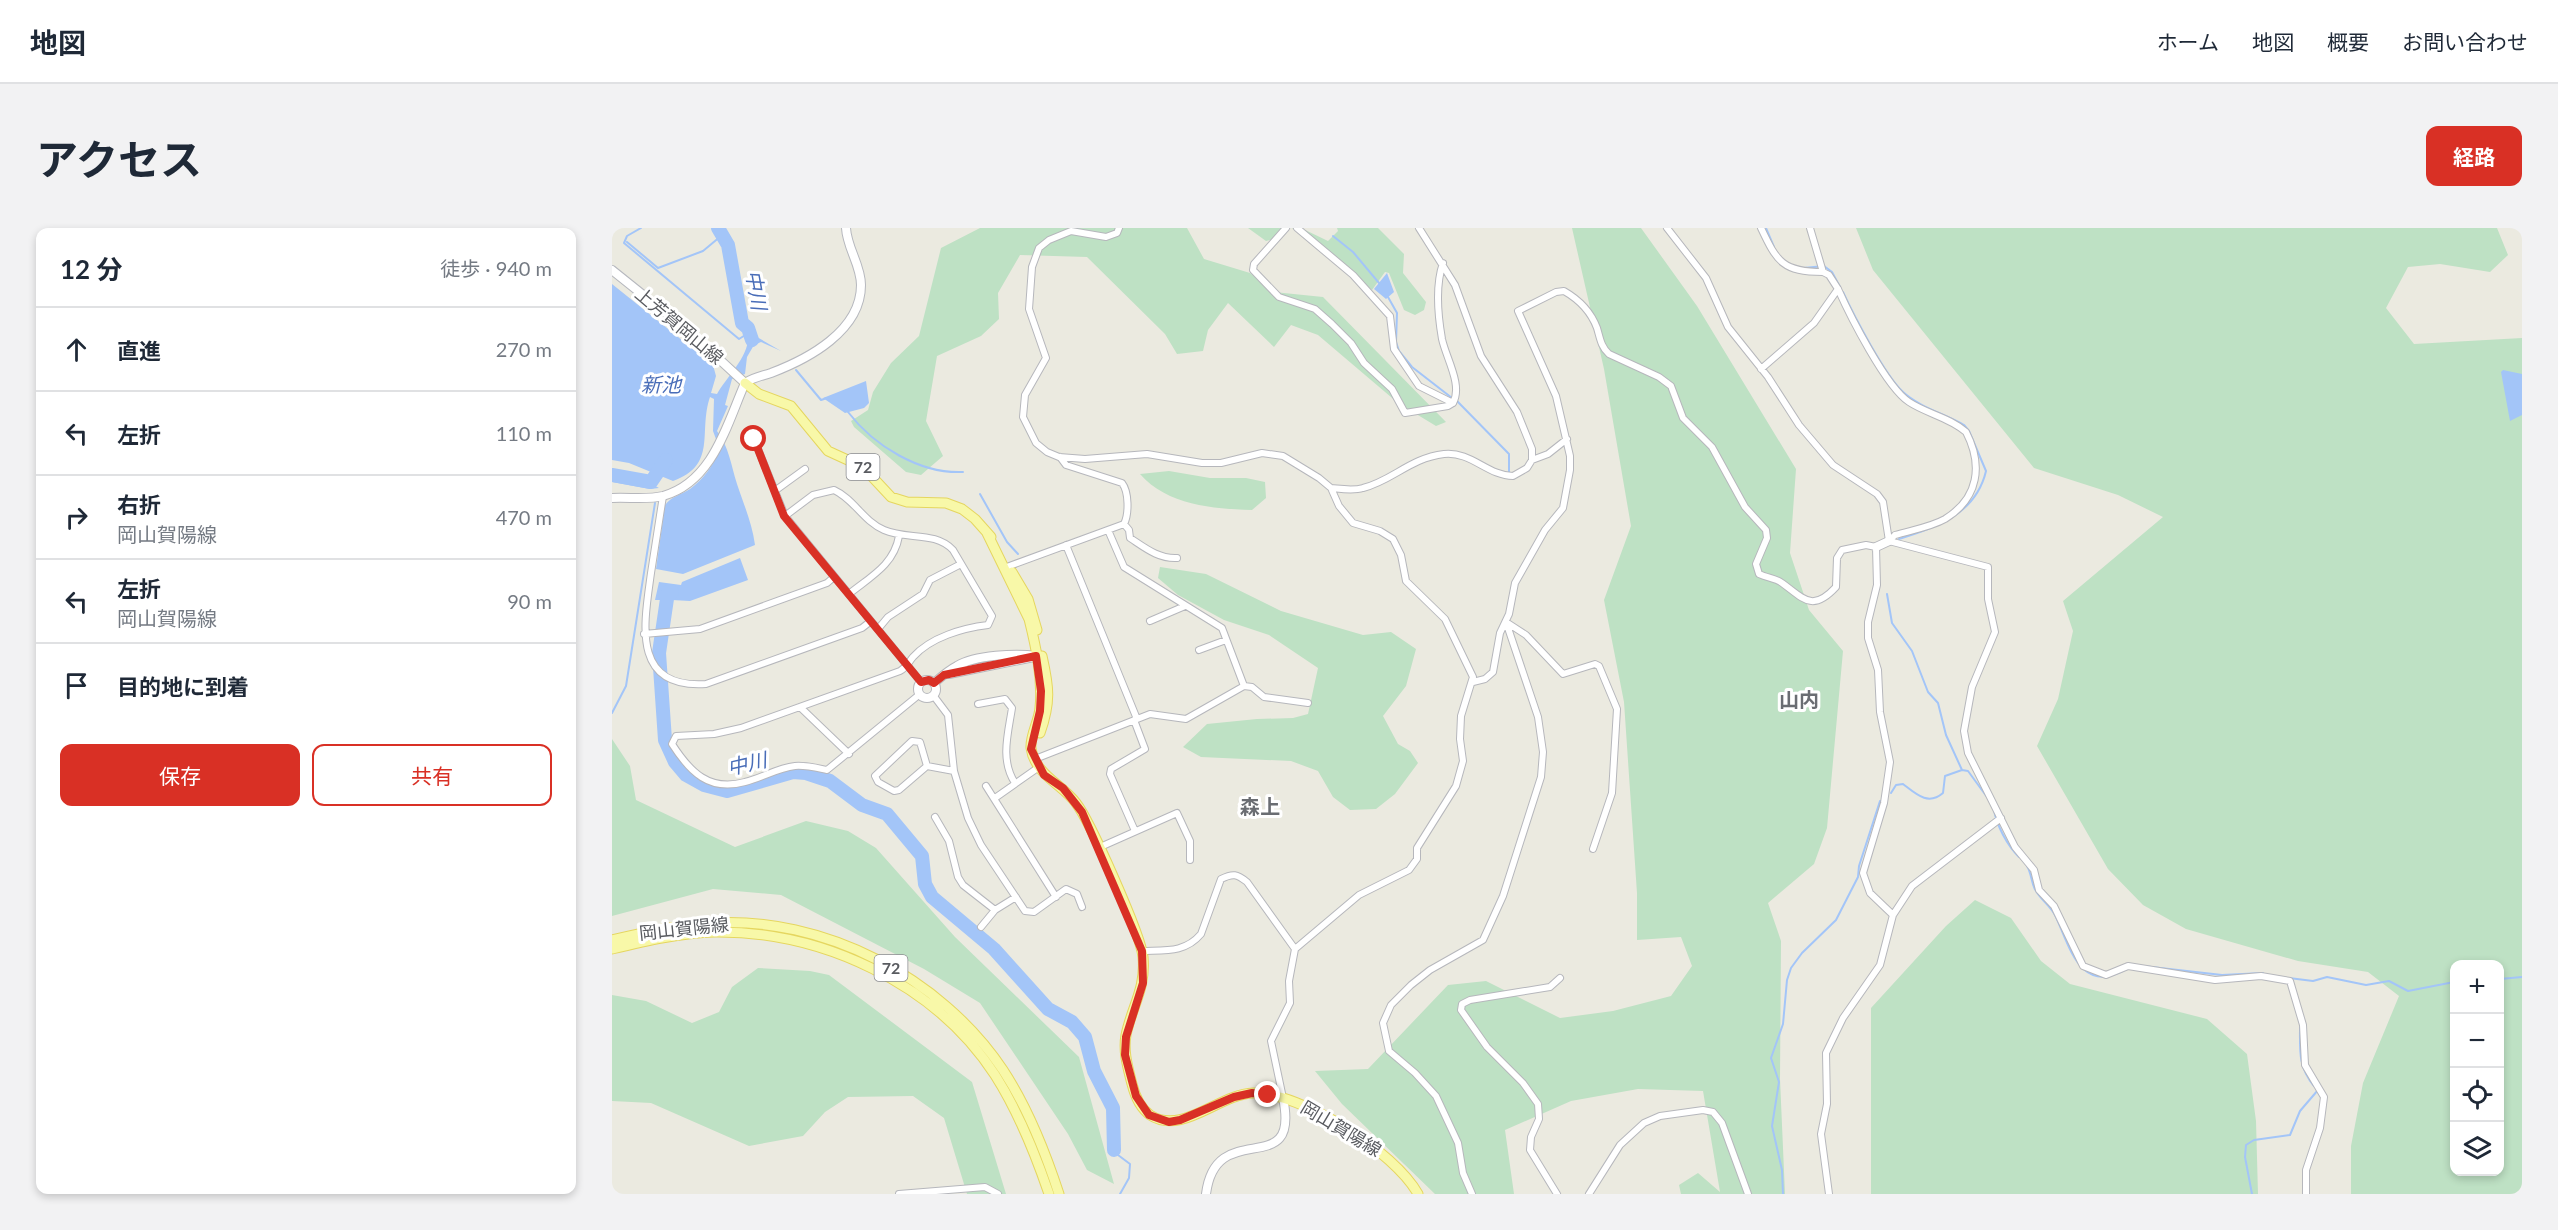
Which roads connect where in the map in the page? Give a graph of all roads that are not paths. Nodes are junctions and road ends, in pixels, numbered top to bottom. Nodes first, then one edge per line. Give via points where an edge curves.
1 (846, 228) edge
2 (1119, 228) edge
3 (1286, 228) edge
4 (1297, 228) edge
5 (1419, 228) edge
6 (1667, 228) edge
7 (1761, 228) edge
8 (1810, 228) edge
9 (1443, 263) junction
10 (1822, 268) junction
11 (612, 270) edge
12 (1838, 289) junction
13 (1761, 369) junction
14 (744, 381) junction
15 (1453, 403) junction
16 (754, 439) dead end
17 (1567, 439) junction
18 (1059, 457) junction
19 (1532, 460) junction
20 (805, 470) dead end
21 (1331, 488) junction
22 (776, 490) junction
23 (663, 496) junction
24 (612, 498) edge
25 (784, 516) junction
26 (1124, 524) junction
27 (1108, 530) junction
28 (899, 536) junction
29 (1889, 541) junction
30 (1066, 545) junction
31 (1876, 547) junction
32 (1177, 558) dead end
33 (961, 564) junction
34 (1006, 567) junction
35 (834, 578) junction
36 (849, 594) junction
37 (1185, 606) junction
38 (871, 621) junction
39 (1150, 621) dead end
40 (1506, 622) junction
41 (878, 629) junction
42 (644, 634) junction
43 (1226, 640) junction
44 (1199, 650) dead end
45 (1039, 655) junction
46 (908, 666) junction
47 (921, 682) junction
48 (1473, 682) junction
49 (934, 683) junction
50 (1244, 686) junction
51 (921, 694) junction
52 (933, 695) junction
53 (1308, 703) dead end
54 (978, 704) dead end
55 (800, 707) junction
56 (1135, 720) junction
57 (849, 754) junction
58 (1036, 760) junction
59 (927, 766) junction
60 (954, 771) junction
61 (1015, 783) junction
62 (986, 786) dead end
63 (995, 798) junction
64 (935, 817) dead end
65 (1998, 821) junction
66 (1135, 831) junction
67 (1098, 848) junction
68 (1593, 849) dead end
69 (1190, 860) dead end
70 (1016, 897) junction
71 (1056, 897) junction
72 (1083, 907) dead end
73 (995, 910) junction
74 (1893, 915) junction
75 (981, 927) dead end
76 (612, 939) edge
77 (612, 949) edge
78 (1295, 949) junction
79 (1142, 951) junction
80 (1560, 978) dead end
81 (1283, 1098) junction
82 (899, 1194) edge
83 (998, 1194) edge
84 (1049, 1194) edge
85 (1059, 1194) edge
86 (1206, 1194) edge
87 (1418, 1194) edge
88 (1472, 1194) edge
89 (1557, 1194) edge
90 (1589, 1194) edge
91 (1748, 1194) edge
92 (1829, 1194) edge
93 (2306, 1194) edge

1 - 14 main road via 860,270 861,286 855,312 847,324 837,336 800,359
2 - 18 street via 1106,237 1082,231 1062,234 1039,248 1032,267 1029,309 1046,358 1025,395 1023,417 1036,443
3 - 15 street via 1253,270 1279,297 1315,309 1332,324 1392,389 1405,414
4 - 15 street via 1353,275 1390,316 1394,349 1419,386
5 - 9 street
6 - 13 street via 1706,278 1728,327
7 - 10 street via 1772,252 1785,266 1794,270
8 - 10 street
9 - 15 street via 1440,319 1446,358 1456,381
9 - 19 street via 1461,298 1481,356 1518,412 1532,449
10 - 12 street
11 - 14 main road, 上芳賀岡山線
12 - 13 street via 1814,323
12 - 29 street via 1885,376 1907,401 1966,432 1977,471 1970,494 1948,518 1895,535
13 - 29 street via 1828,461 1877,494
14 - 23 street via 706,467 685,486
14 - 34 main road, 72 via 759,394 791,406 828,451 863,467 891,497 907,502 946,503 975,519
16 - 22 street
17 - 19 street via 1548,454
17 - 31 street via 1556,396 1518,311 1564,291 1583,306 1596,326 1603,349 1671,386 1683,418 1712,447 1745,507 1766,530 1767,538 1756,564 1759,574 1781,582 1800,598 1822,598 1836,587 1837,558 1842,549
17 - 40 street via 1570,470 1565,501 1515,583
18 - 21 street via 1147,454 1202,464 1272,453
18 - 26 street via 1066,465 1122,483 1127,518
19 - 21 street via 1521,473 1505,476 1468,456 1445,454 1407,464 1361,489
20 - 22 street
21 - 48 street via 1339,507 1353,523 1393,539 1406,581 1445,620 1470,668
22 - 25 street
23 - 24 street
23 - 42 street
25 - 28 street via 813,495 834,490 868,520
25 - 35 street
26 - 27 street
26 - 32 street via 1130,530 1130,538 1145,549
27 - 30 street
27 - 37 street via 1124,567
28 - 33 street via 945,541
28 - 36 street via 886,565
29 - 31 street
29 - 65 street via 1988,567 1988,599 1995,632 1974,676 1964,731 1971,760
30 - 34 street
30 - 56 street
31 - 74 street via 1877,585 1868,638 1878,670 1880,712 1890,762 1884,803 1863,873 1870,893
33 - 41 street via 930,580 923,594 888,617
33 - 46 street via 992,616 988,625 969,627 936,640 912,657
34 - 45 main road, 72 via 1029,619
35 - 36 street
35 - 42 street via 700,630
36 - 38 street
37 - 39 street
37 - 43 street via 1222,628
38 - 41 street
38 - 42 street via 862,628 706,684 690,685 656,668 645,648
40 - 48 street via 1500,633 1493,672
40 - 68 street via 1526,635 1563,674 1595,663 1615,700 1612,793
40 - 88 street via 1538,717 1543,752 1541,777 1503,896 1484,940 1411,985 1392,1005 1383,1023 1389,1051 1436,1096 1458,1143 1463,1173
41 - 46 street
43 - 44 street
43 - 50 street
45 - 49 street via 1018,653 969,662 958,665
45 - 58 main road, 72 via 1040,711 1031,749
46 - 47 street
46 - 55 street
47 - 49 street
47 - 51 street
48 - 78 street via 1461,716 1463,761 1456,786 1417,848 1417,860 1410,870 1359,895
49 - 52 street
50 - 53 street via 1264,697
50 - 56 street via 1186,719 1150,714
51 - 52 street via 927,698
51 - 57 street
52 - 60 street via 948,715
54 - 61 street via 1005,699 1012,708 1006,761
55 - 57 street
55 - 57 street via 741,728 676,736 672,744 696,774 721,783 743,783 795,766 827,770
56 - 58 street
56 - 66 street via 1145,749 1111,769 1110,774
58 - 61 street
58 - 67 main road, 岡山賀陽線 via 1044,775 1077,803
59 - 59 street via 899,790 889,789 875,776 912,741 920,742
59 - 60 street
60 - 70 street via 981,845
61 - 63 street
62 - 63 street
63 - 71 street
64 - 73 street via 949,841 963,885
65 - 74 street via 1912,886
65 - 93 street via 2034,870 2038,890 2054,906 2083,966 2106,975 2133,966 2215,980 2261,976 2290,981 2301,1018 2304,1065 2324,1097 2320,1128 2306,1170
66 - 67 street
66 - 69 street via 1177,813 1190,842
67 - 79 main road, 岡山賀陽線
70 - 71 street via 1025,911 1034,912
70 - 73 street
71 - 72 street via 1066,889 1073,890
73 - 75 street
74 - 92 street via 1880,965 1843,1018 1826,1053 1827,1104 1821,1134
76 - 85 main road, 岡山賀陽線 / 72 via 660,928 763,924 832,940 883,963 942,1003 985,1046 1019,1097
77 - 84 main road, 岡山賀陽線 / 72 via 664,937 713,932 762,934 829,950 882,974 940,1014 974,1047 1013,1105
78 - 79 street via 1247,882 1230,874 1221,879 1195,941 1176,950
78 - 81 street via 1289,981 1290,1003 1271,1041
79 - 81 main road, 岡山賀陽線 via 1143,983 1126,1037 1125,1055 1136,1096 1149,1115 1169,1122 1252,1093
80 - 89 street via 1550,987 1470,1000 1462,1004 1461,1010 1487,1047 1538,1104 1539,1119 1530,1150
81 - 86 street via 1287,1119 1283,1136 1270,1146 1239,1150 1218,1163 1210,1175
81 - 87 main road, 岡山賀陽線 via 1319,1112 1388,1158
82 - 83 street via 985,1187
90 - 91 street via 1620,1145 1644,1123 1660,1116 1703,1110 1713,1112 1722,1123

